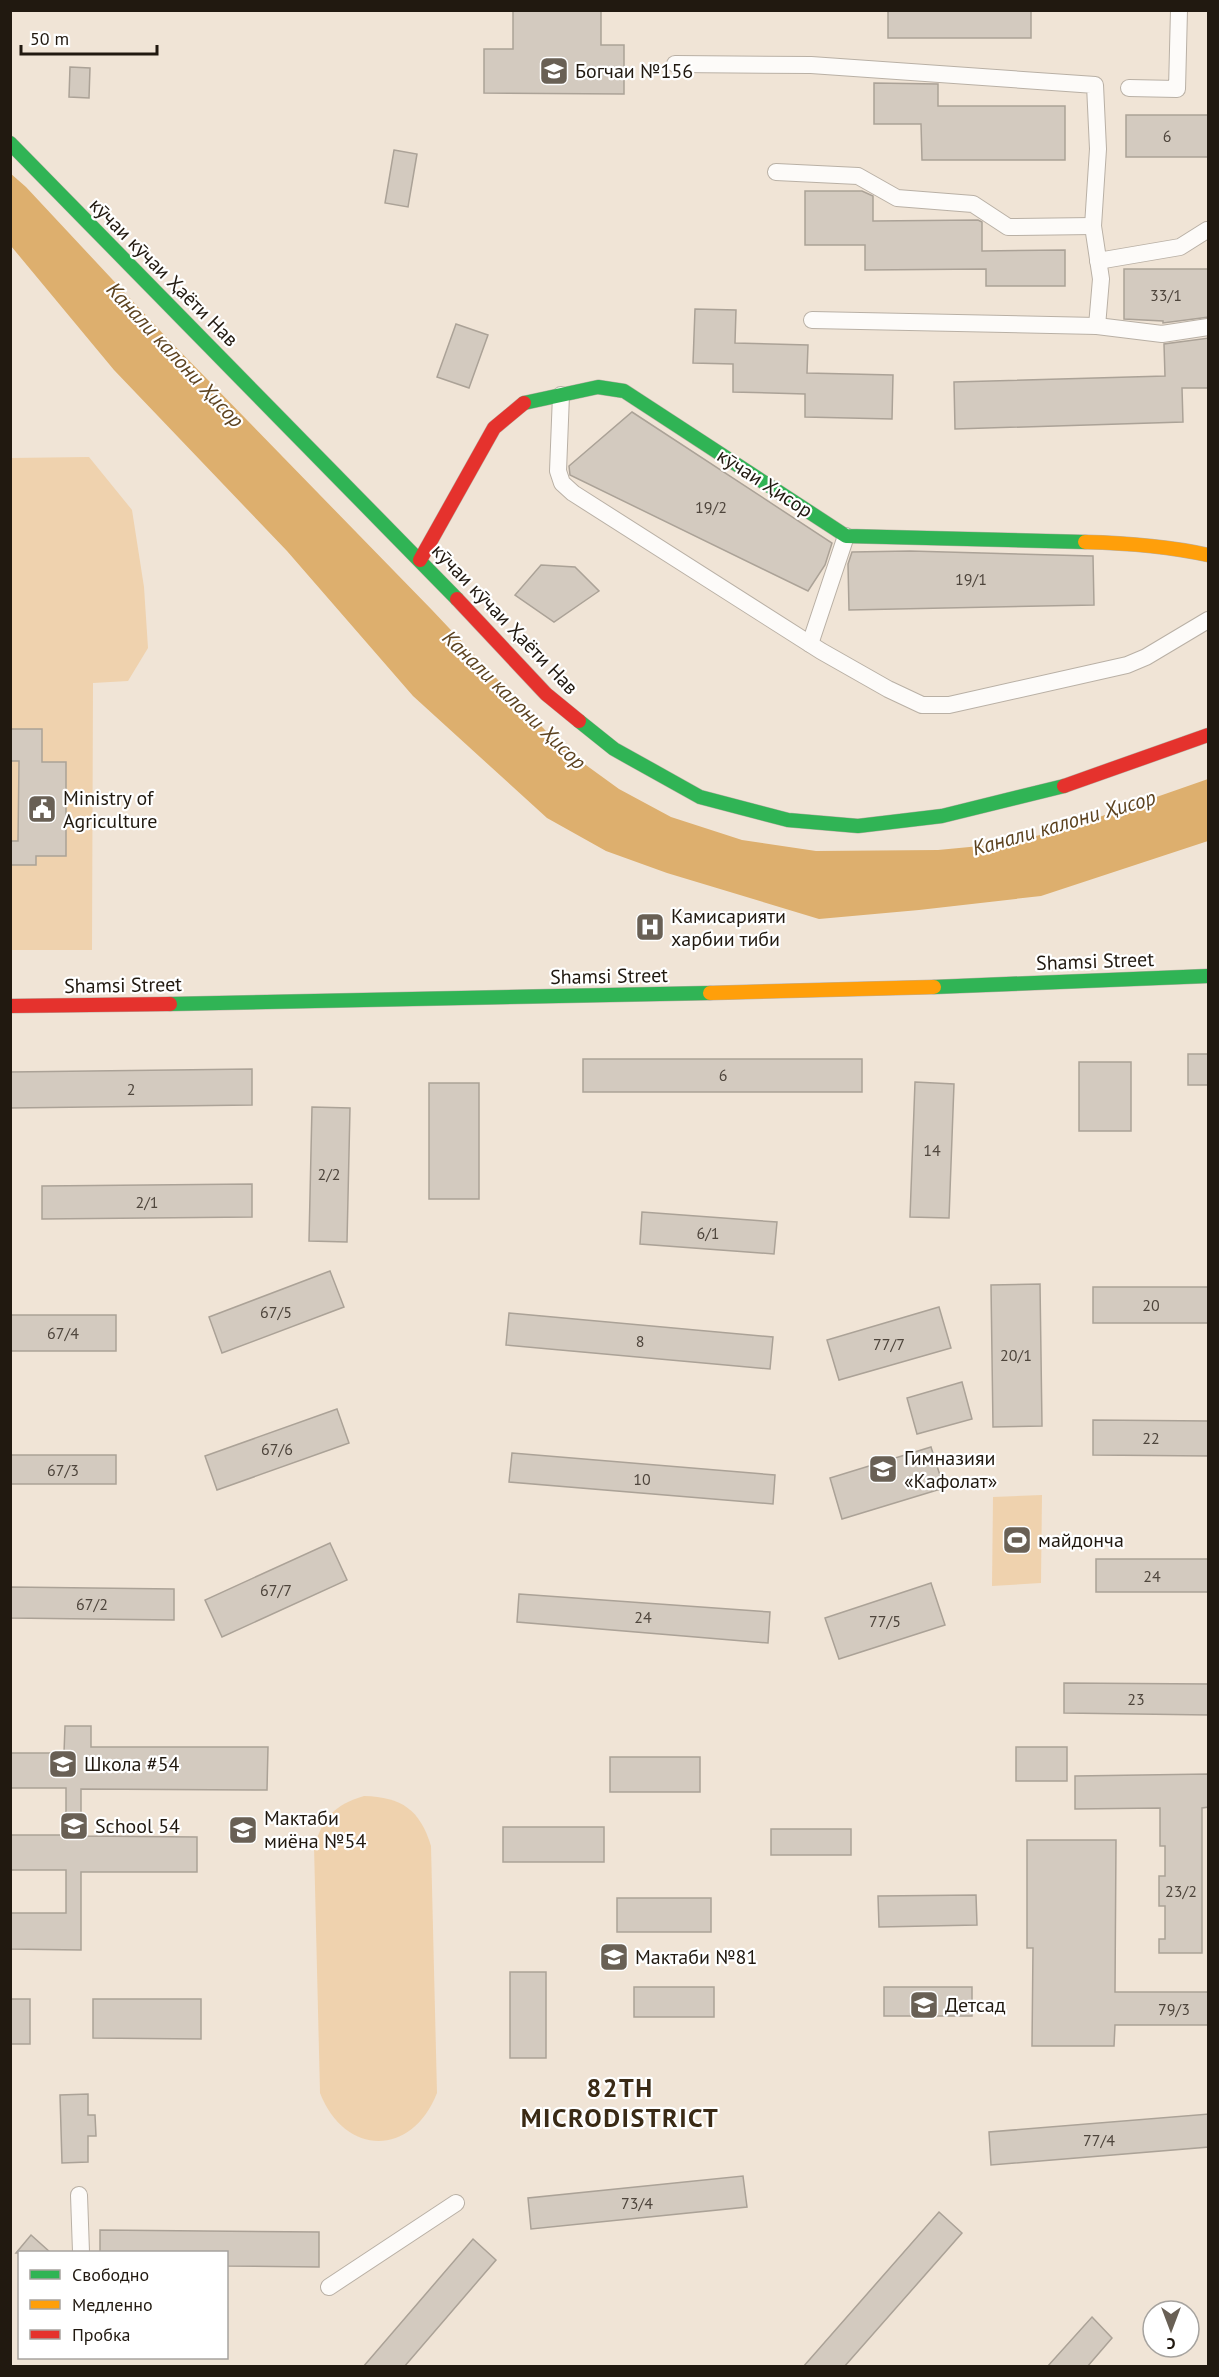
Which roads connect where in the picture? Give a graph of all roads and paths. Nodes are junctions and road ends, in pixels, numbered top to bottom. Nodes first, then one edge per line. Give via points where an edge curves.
1 (1179, 10) edge
2 (675, 64) dead end
3 (1130, 88) dead end
4 (10, 143) edge
5 (776, 172) dead end
6 (1093, 226) junction
7 (1207, 230) dead end
8 (1098, 261) junction
9 (812, 320) dead end
10 (1096, 326) junction
11 (1209, 327) edge
12 (561, 395) junction
13 (846, 536) junction
14 (1209, 555) edge
15 (420, 560) junction
16 (1209, 620) edge
17 (810, 644) junction
18 (1209, 735) edge
19 (1209, 976) edge
20 (10, 1006) edge
21 (79, 2195) dead end
22 (456, 2203) dead end
23 (81, 2251) edge
24 (328, 2287) dead end

1 - 3 street via 1177,89
2 - 6 street via 812,65 1095,85 1098,149
4 - 15 street, кӯчаи кӯчаи Ҳаёти Нав
5 - 6 street via 858,177 897,198 973,204 1008,227
6 - 8 street
7 - 8 street via 1180,247
8 - 10 street via 1101,279
9 - 10 street
10 - 11 street via 1162,334
12 - 13 street, кӯчаи Ҳисор via 598,387 624,391
12 - 15 street, кӯчаи Ҳисор via 525,402 494,428
12 - 17 street via 557,462 562,483
13 - 14 street via 1130,543
13 - 17 street
15 - 18 street, кӯчаи кӯчаи Ҳаёти Нав via 546,694 614,749 700,797 788,820 858,826 942,816 1050,791
16 - 17 street via 1127,665 949,705 922,705
19 - 20 street, Shamsi Street via 404,1001
21 - 23 street
22 - 24 street

